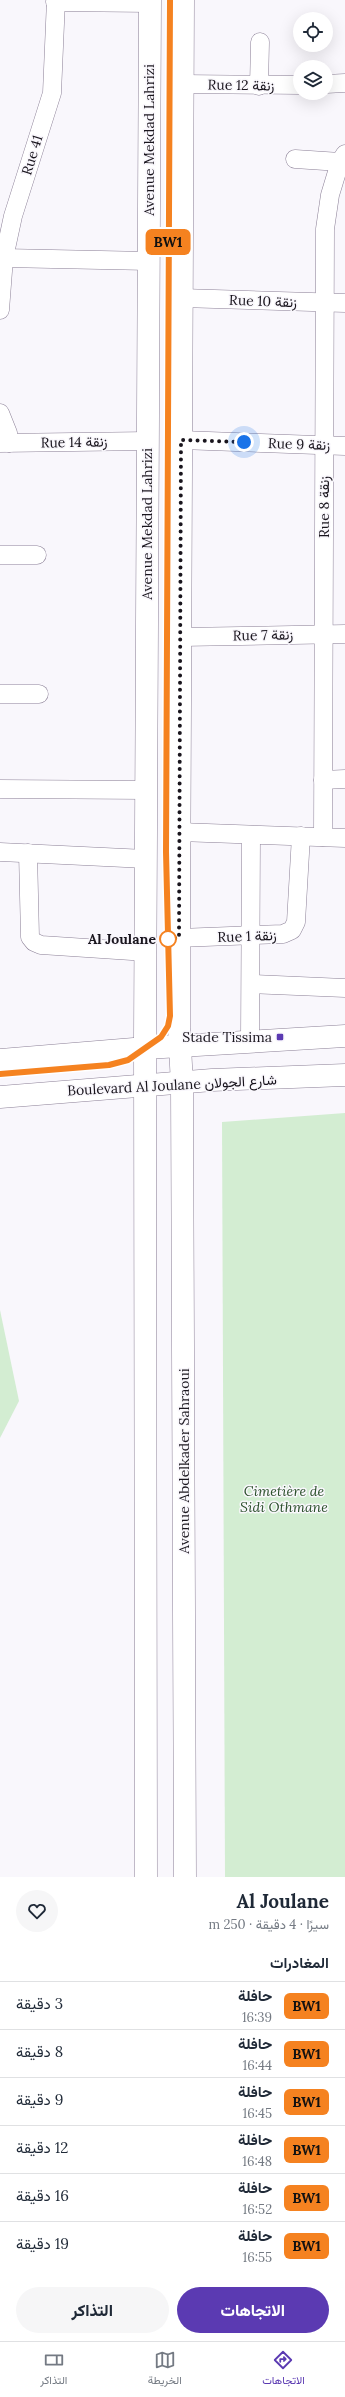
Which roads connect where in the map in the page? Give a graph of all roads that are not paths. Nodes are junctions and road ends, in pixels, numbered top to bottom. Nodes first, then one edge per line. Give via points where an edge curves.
1 (183, 0) edge
2 (55, 1) edge
3 (150, 2) edge
4 (260, 42) dead end
5 (345, 83) edge
6 (182, 84) junction
7 (333, 84) edge
8 (293, 85) edge
9 (259, 86) junction
10 (295, 158) dead end
11 (342, 167) edge
12 (4, 258) junction
13 (149, 261) junction
14 (1, 289) edge
15 (182, 298) junction
16 (324, 303) junction
17 (345, 303) edge
18 (0, 310) edge
19 (0, 413) edge
20 (181, 440) junction
21 (148, 441) junction
22 (4, 443) edge
23 (324, 446) junction
24 (345, 446) edge
25 (0, 555) edge
26 (37, 555) dead end
27 (323, 634) junction
28 (345, 634) edge
29 (181, 637) junction
30 (0, 694) edge
31 (39, 694) dead end
32 (345, 779) edge
33 (323, 780) junction
34 (0, 789) edge
35 (146, 790) junction
36 (179, 832) junction
37 (251, 835) junction
38 (301, 836) junction
39 (323, 837) junction
40 (345, 838) edge
41 (0, 852) edge
42 (28, 853) junction
43 (146, 860) junction
44 (251, 936) junction
45 (179, 938) junction
46 (147, 952) junction
47 (251, 984) junction
48 (345, 988) edge
49 (345, 1036) edge
50 (250, 1041) junction
51 (180, 1045) junction
52 (146, 1048) junction
53 (0, 1060) edge
54 (345, 1075) edge
55 (182, 1084) junction
56 (147, 1086) junction
57 (0, 1097) edge
58 (146, 1877) edge
59 (185, 1877) edge

1 - 6 main road
2 - 3 street
2 - 12 street, Rue 41 via 52,93 13,216
3 - 13 main road, Avenue Mekdad Lahrizi
4 - 9 street
5 - 7 street
6 - 9 street, Rue 12 زنقة
6 - 15 main road
8 - 9 street, Rue 12 زنقة
10 - 11 street
11 - 16 street, Rue 8 زنقة via 326,213
12 - 13 street
12 - 14 street, Rue 41
13 - 21 main road, Avenue Mekdad Lahrizi
14 - 18 street, Rue 41
15 - 16 street, Rue 10 زنقة
15 - 20 main road
16 - 17 street, Rue 10 زنقة
16 - 23 street, Rue 8 زنقة
19 - 22 street via 8,433
20 - 23 street, Rue 9 زنقة
20 - 29 main road
21 - 22 street, Rue 14 زنقة
21 - 35 main road, Avenue Mekdad Lahrizi
23 - 24 street, Rue 9 زنقة
23 - 27 street, Rue 8 زنقة
25 - 26 street
27 - 28 street, Rue 7 زنقة
27 - 29 street, Rue 7 زنقة
27 - 33 street, Rue 8 زنقة
29 - 36 main road
30 - 31 street
32 - 33 street
33 - 39 street, Rue 8 زنقة
34 - 35 street
35 - 43 main road, Avenue Mekdad Lahrizi
36 - 37 street
36 - 45 main road
37 - 38 street
37 - 44 street
38 - 39 street
38 - 44 street, Rue 1 زنقة via 296,922 292,930 283,934
39 - 40 street
41 - 42 street
42 - 43 street
42 - 46 street via 30,937 34,942 41,945
43 - 46 main road, Avenue Mekdad Lahrizi
44 - 45 street, Rue 1 زنقة
44 - 47 street
45 - 51 main road
46 - 52 main road, Avenue Mekdad Lahrizi
47 - 48 street
47 - 50 street
49 - 50 main road
50 - 51 main road
51 - 52 main road
51 - 55 main road, Avenue Abdelkader Sahraoui
52 - 53 main road
52 - 56 main road
54 - 55 main road, Boulevard Al Joulane شارع الجولان
55 - 56 main road, Boulevard Al Joulane شارع الجولان
55 - 59 main road, Avenue Abdelkader Sahraoui
56 - 57 main road, Boulevard Al Joulane شارع الجولان
56 - 58 main road

